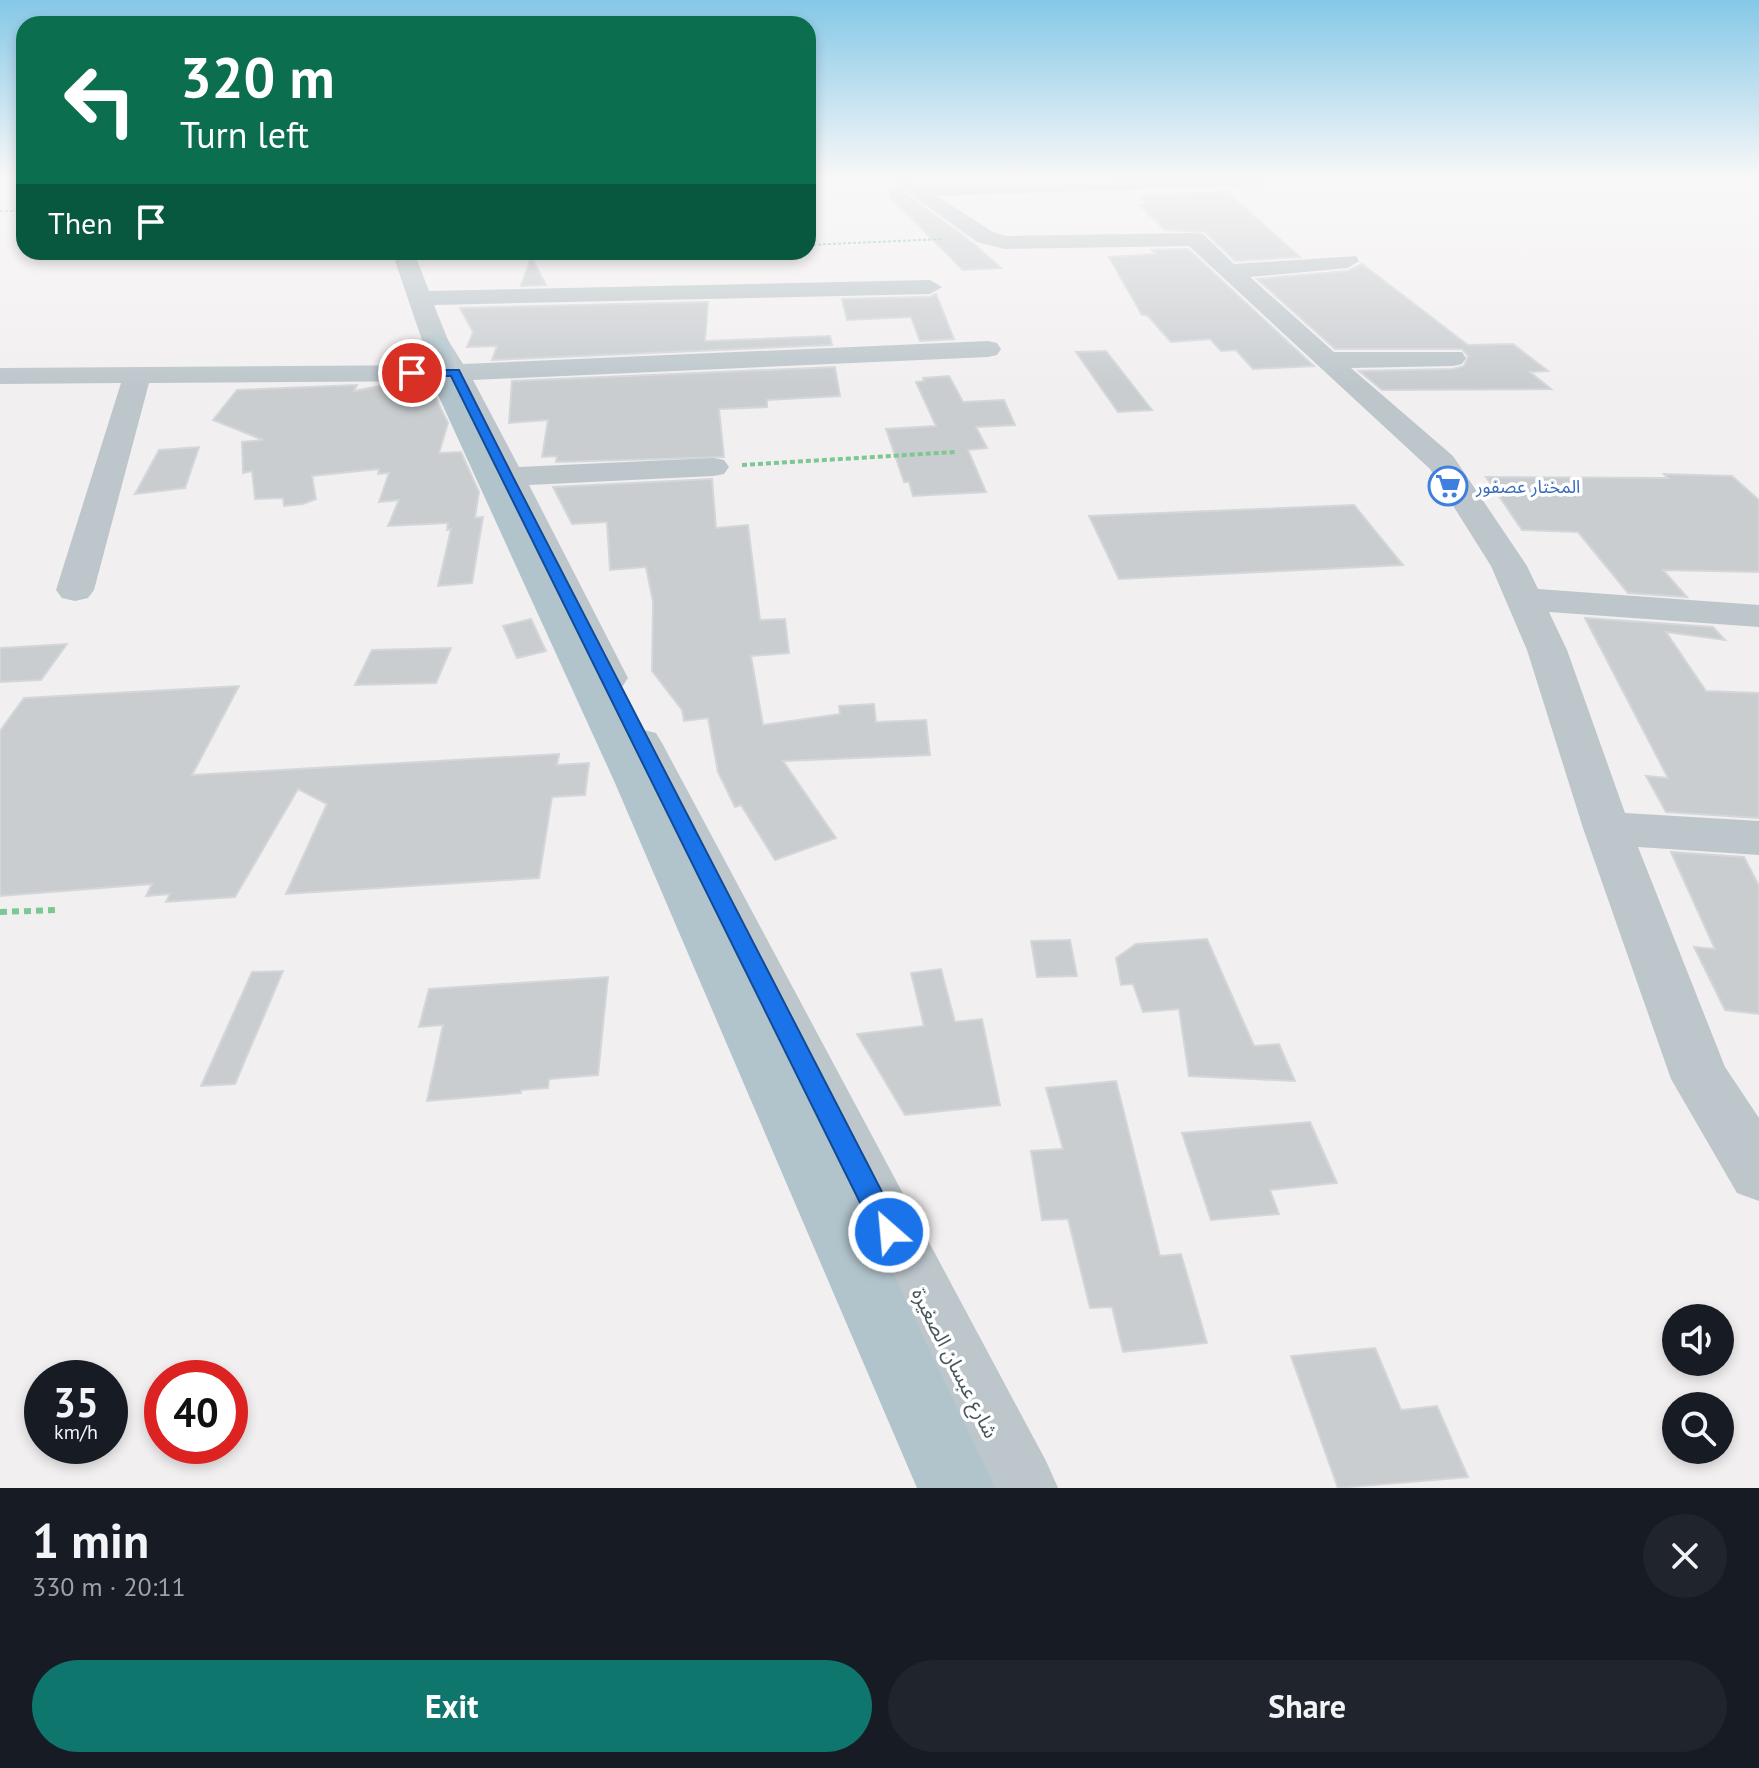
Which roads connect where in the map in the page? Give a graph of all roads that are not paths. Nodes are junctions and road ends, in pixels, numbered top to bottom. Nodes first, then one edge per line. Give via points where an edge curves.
1 (1205, 248) edge
2 (406, 260) edge
3 (1348, 261) dead end
4 (1228, 271) junction
5 (930, 287) dead end
6 (988, 349) dead end
7 (445, 357) junction
8 (1453, 358) dead end
9 (1328, 360) junction
10 (138, 373) junction
11 (0, 376) edge
12 (786, 383) dead end
13 (713, 467) road end
14 (506, 477) junction
15 (75, 590) dead end
16 (1527, 599) junction
17 (1759, 616) edge
18 (1607, 828) junction
19 (1759, 838) edge
20 (1759, 1172) edge
21 (956, 1488) edge
22 (1019, 1488) edge

1 - 4 street
2 - 7 street, شارع عبسان الصغيرة
3 - 4 street
4 - 9 street
5 - 7 street
6 - 7 street
7 - 10 street
7 - 12 street
7 - 14 street, شارع عبسان الصغيرة
7 - 21 main road, شارع عبسان الصغيرة via 490,467
8 - 9 street
9 - 16 street via 1442,463
10 - 11 street
10 - 15 street
13 - 14 street
14 - 22 street, شارع عبسان الصغيرة
16 - 17 street
16 - 18 street
18 - 19 street
18 - 20 street via 1700,1079

